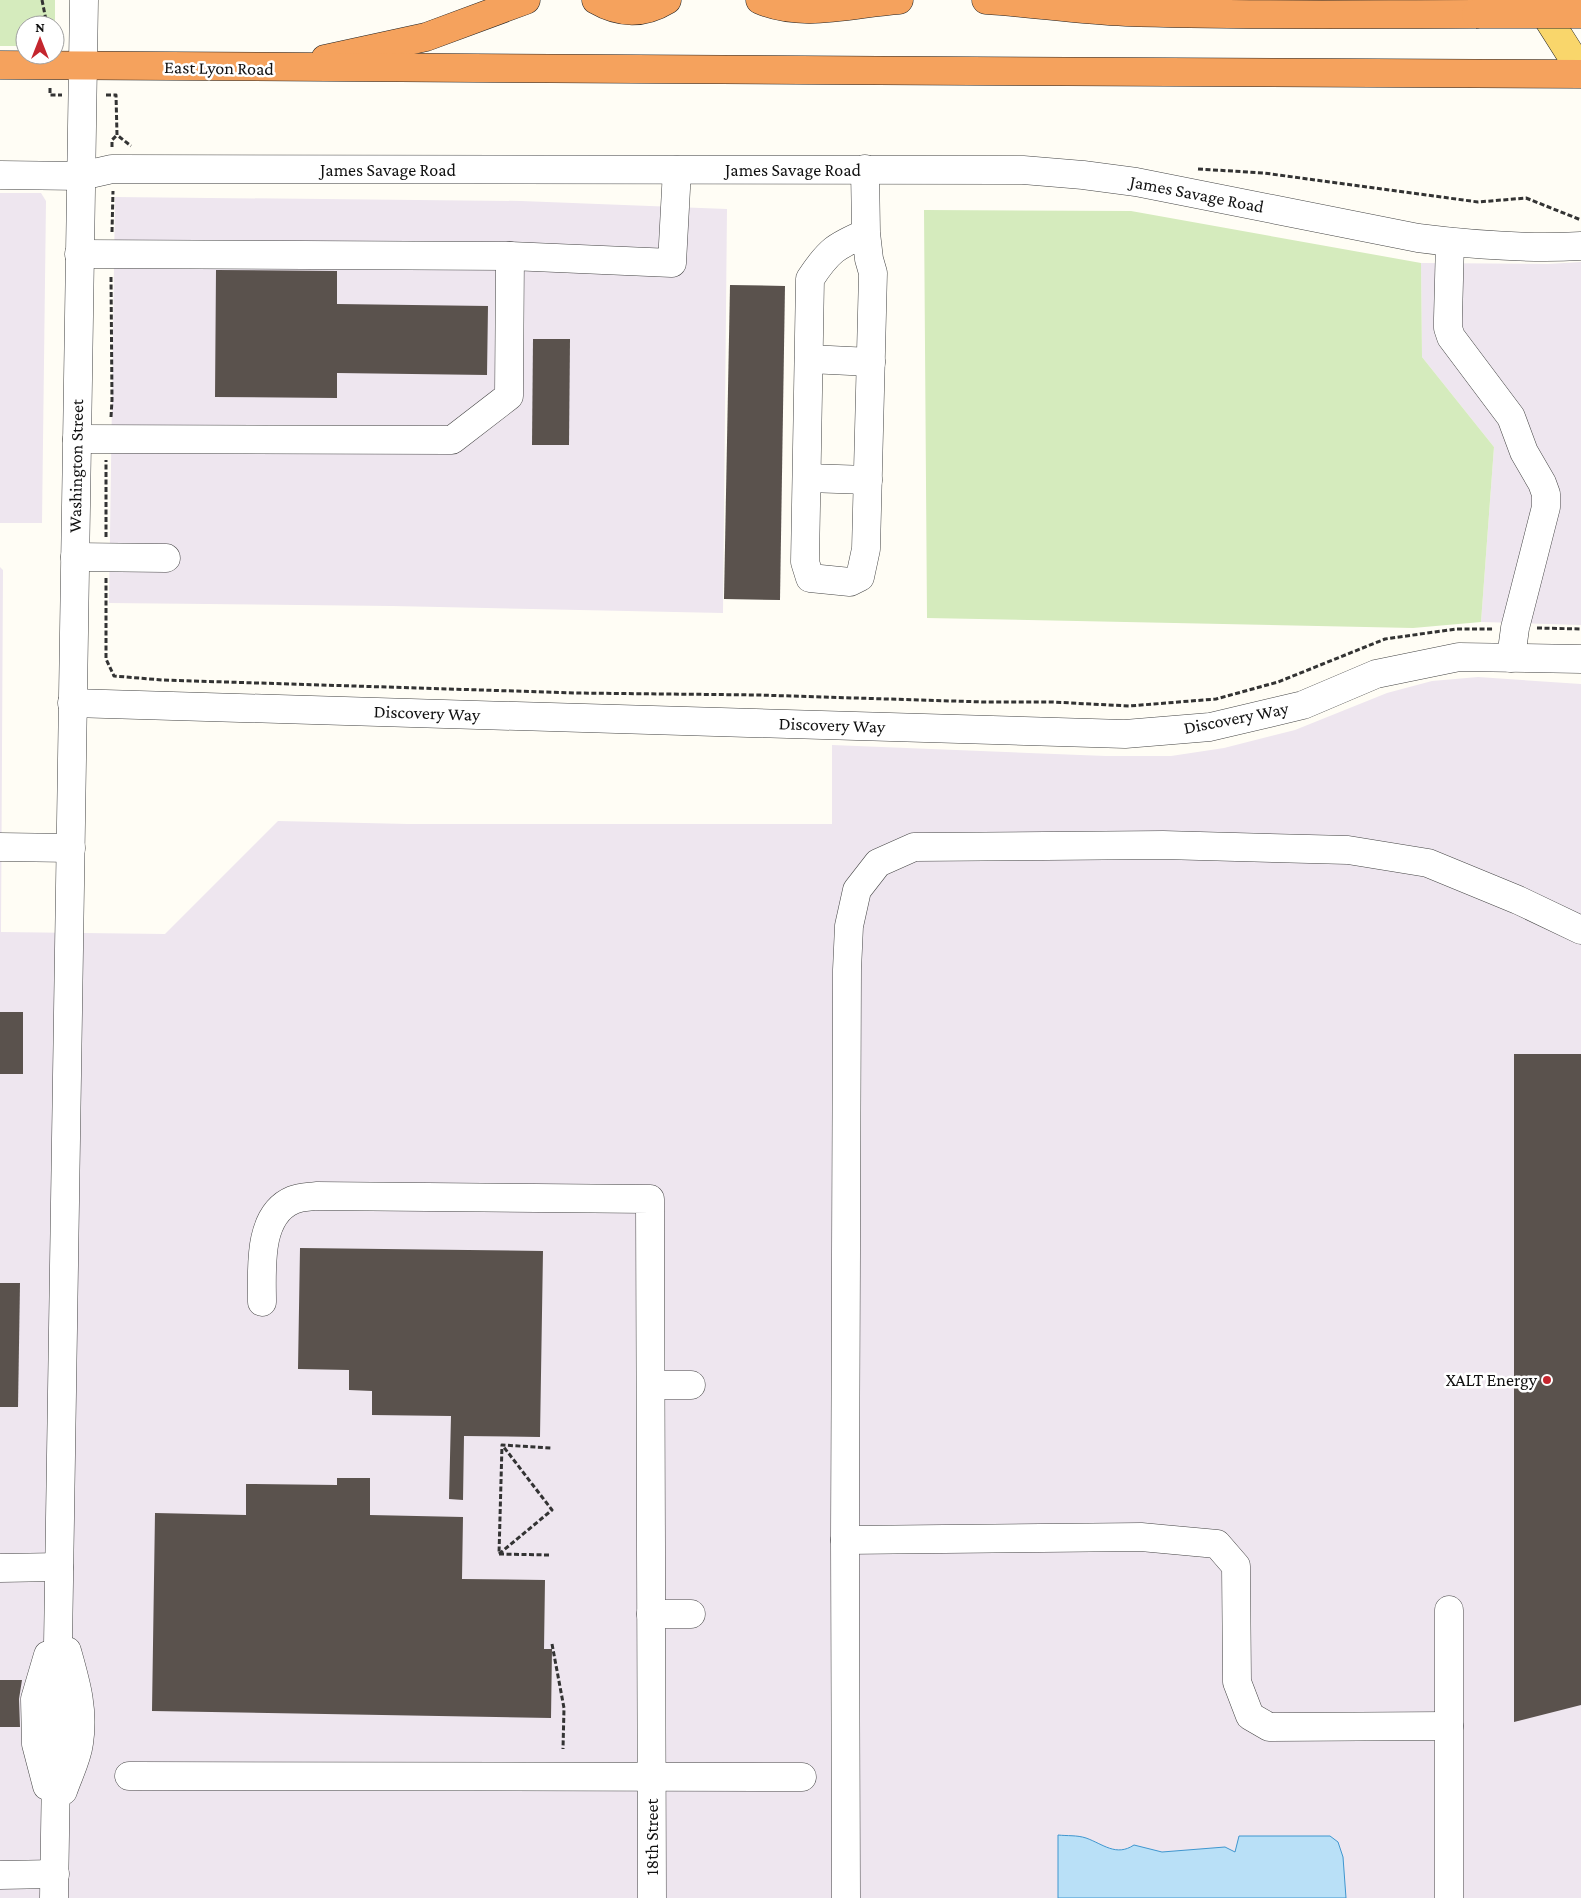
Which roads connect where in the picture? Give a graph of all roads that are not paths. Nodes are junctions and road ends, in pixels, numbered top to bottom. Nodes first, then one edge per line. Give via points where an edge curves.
1 (84, 0) edge
2 (526, 0) edge
3 (667, 0) edge
4 (760, 0) edge
5 (899, 0) edge
6 (986, 0) edge
7 (1536, 0) edge
8 (597, 2) edge
9 (1581, 14) edge
10 (0, 65) edge
11 (83, 66) junction
12 (292, 69) junction
13 (1581, 73) edge
14 (865, 169) junction
15 (677, 170) junction
16 (0, 175) edge
17 (81, 176) junction
18 (866, 233) junction
19 (1450, 242) junction
20 (1581, 246) edge
21 (80, 254) junction
22 (510, 256) junction
23 (809, 359) junction
24 (870, 362) junction
25 (77, 439) junction
26 (807, 478) junction
27 (868, 480) junction
28 (75, 557) junction
29 (166, 558) dead end
30 (1511, 658) junction
31 (1581, 659) edge
32 (72, 703) junction
33 (0, 847) edge
34 (71, 848) junction
35 (1581, 930) edge
36 (262, 1302) dead end
37 (651, 1385) junction
38 (691, 1385) dead end
39 (845, 1540) junction
40 (59, 1567) junction
41 (0, 1568) edge
42 (1449, 1610) dead end
43 (651, 1614) junction
44 (691, 1614) dead end
45 (1449, 1726) junction
46 (129, 1776) dead end
47 (651, 1776) junction
48 (802, 1777) dead end
49 (0, 1875) edge
50 (54, 1886) edge
51 (652, 1898) edge
52 (846, 1898) edge
53 (1449, 1898) edge

1 - 11 street, Washington Street
2 - 12 highway via 426,37 342,54
3 - 8 highway via 644,10 626,11
4 - 5 highway via 785,8 806,9
6 - 9 highway, bridge via 1151,12
7 - 13 main road
10 - 11 highway, East Lyon Road
11 - 12 highway, East Lyon Road
11 - 17 street, Washington Street
12 - 13 highway, East Lyon Road
14 - 15 street, James Savage Road
14 - 18 street
14 - 19 street, James Savage Road via 1023,170 1091,176
15 - 17 street, James Savage Road via 112,169
15 - 22 street via 672,263
16 - 17 street, James Savage Road
17 - 21 street, Washington Street
18 - 23 street via 838,246 810,279
18 - 24 street via 873,273
19 - 20 street, James Savage Road via 1506,247
19 - 30 street via 1448,328 1451,337 1511,417 1524,452 1546,494
21 - 22 street
21 - 25 street, Washington Street
22 - 25 street via 509,396 452,440
23 - 24 street
23 - 26 street
24 - 27 street
25 - 28 street, Washington Street
26 - 27 street
26 - 27 street via 805,562 810,578 850,582 860,577 866,549
28 - 29 street
28 - 32 street, Washington Street
30 - 31 street, Discovery Way
30 - 32 street, Discovery Way via 1459,657 1376,674 1303,705 1210,727 1125,734
32 - 34 street, Washington Street
33 - 34 street
34 - 40 street, Washington Street
35 - 39 street via 1428,863 1348,850 1163,845 914,847 878,863 857,890 849,926
36 - 37 street, 18th Street via 263,1246 276,1212 293,1200 316,1196 650,1199
37 - 38 street
37 - 43 street, 18th Street
39 - 45 street via 1141,1537 1217,1544 1236,1566 1237,1682 1250,1716 1269,1727
39 - 52 street
40 - 41 street
40 - 50 street, Washington Street
42 - 45 street
43 - 44 street
43 - 47 street, 18th Street
45 - 53 street
46 - 47 street
47 - 48 street
47 - 51 street, 18th Street
49 - 50 street

